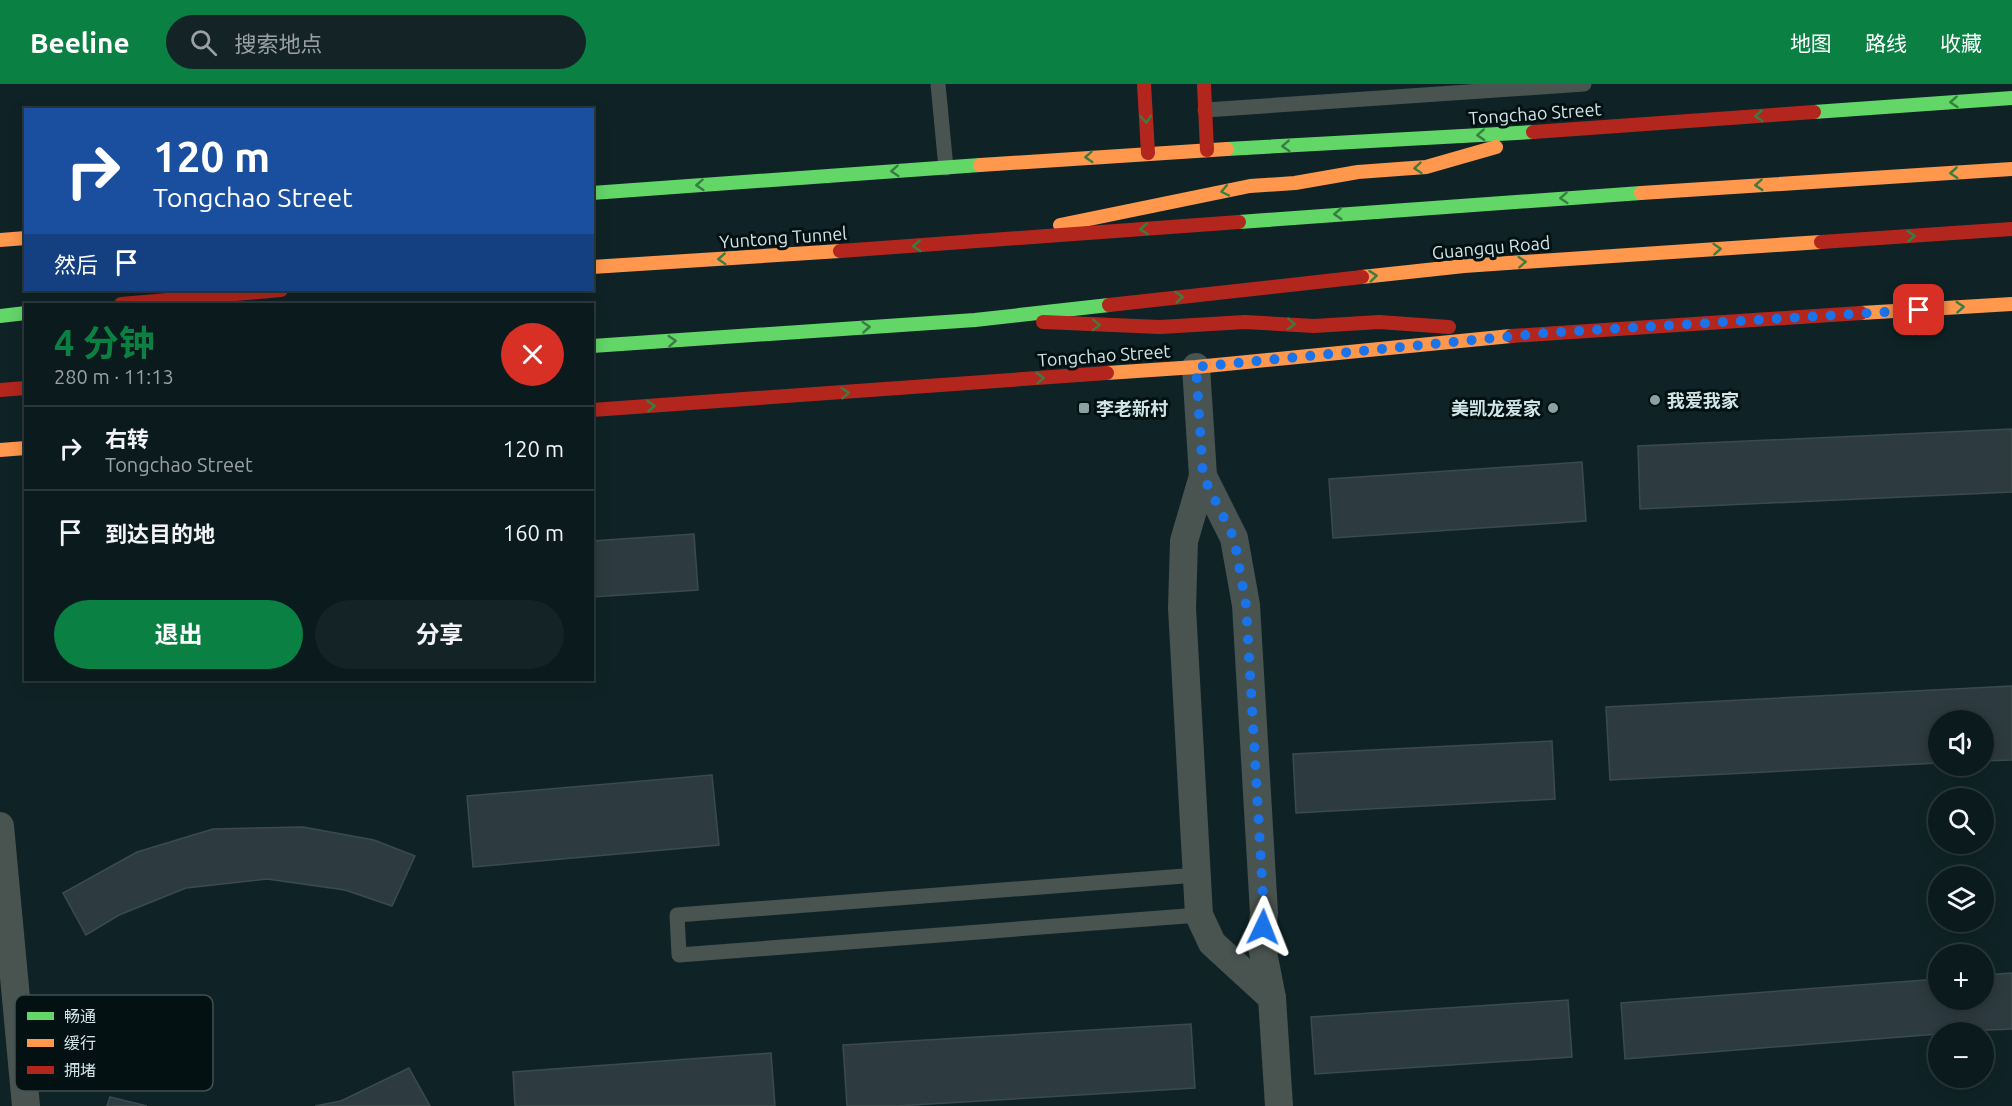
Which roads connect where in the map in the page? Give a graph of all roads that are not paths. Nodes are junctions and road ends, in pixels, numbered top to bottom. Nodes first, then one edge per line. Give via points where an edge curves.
1 (938, 84) edge
2 (1144, 84) edge
3 (1204, 84) edge
4 (1584, 84) edge
5 (2012, 98) edge
6 (1205, 110) junction
7 (1556, 131) junction
8 (1207, 150) junction
9 (1148, 153) junction
10 (946, 168) junction
11 (2012, 169) edge
12 (594, 193) edge
13 (2012, 230) edge
14 (24, 238) edge
15 (0, 240) edge
16 (975, 242) junction
17 (594, 267) edge
18 (270, 291) edge
19 (132, 303) edge
20 (2012, 304) edge
21 (24, 313) edge
22 (0, 316) edge
23 (975, 320) junction
24 (1545, 333) junction
25 (594, 346) edge
26 (1196, 367) junction
27 (24, 388) edge
28 (0, 390) edge
29 (594, 410) edge
30 (24, 448) edge
31 (0, 450) edge
32 (1203, 476) junction
33 (0, 826) edge
34 (1197, 875) junction
35 (1199, 915) junction
36 (16, 995) edge
37 (1272, 998) junction
38 (25, 1091) edge
39 (26, 1106) edge
40 (1279, 1106) edge

1 - 10 lane
2 -> 9 main road
3 - 6 main road
4 - 6 lane
5 -> 7 main road, Tongchao Street
6 - 8 main road
7 -> 8 main road, Tongchao Street
7 -> 16 main road via 1426,167 1250,186
8 - 9 main road, Tongchao Street
9 -> 10 main road, Tongchao Street
10 -> 12 main road, Tongchao Street
11 -> 16 main road
23 -> 13 main road, Guangqu Road via 1464,266
14 - 15 main road
16 -> 17 main road, Yuntong Tunnel
18 - 19 main road
24 -> 20 main road, Tongchao Street
21 - 22 main road
23 -> 24 main road via 1160,327 1245,322 1314,326 1379,322
25 -> 23 main road
24 - 26 main road, Tongchao Street
29 -> 26 main road, Tongchao Street
26 - 32 street
27 - 28 main road
30 - 31 main road
32 - 34 street via 1184,541 1182,608
32 - 37 street via 1234,538 1246,605 1264,913 1261,942
33 - 36 street
34 - 35 street
34 - 35 lane via 677,915 679,956
35 - 37 street via 1212,943
37 - 40 street
38 - 39 street

